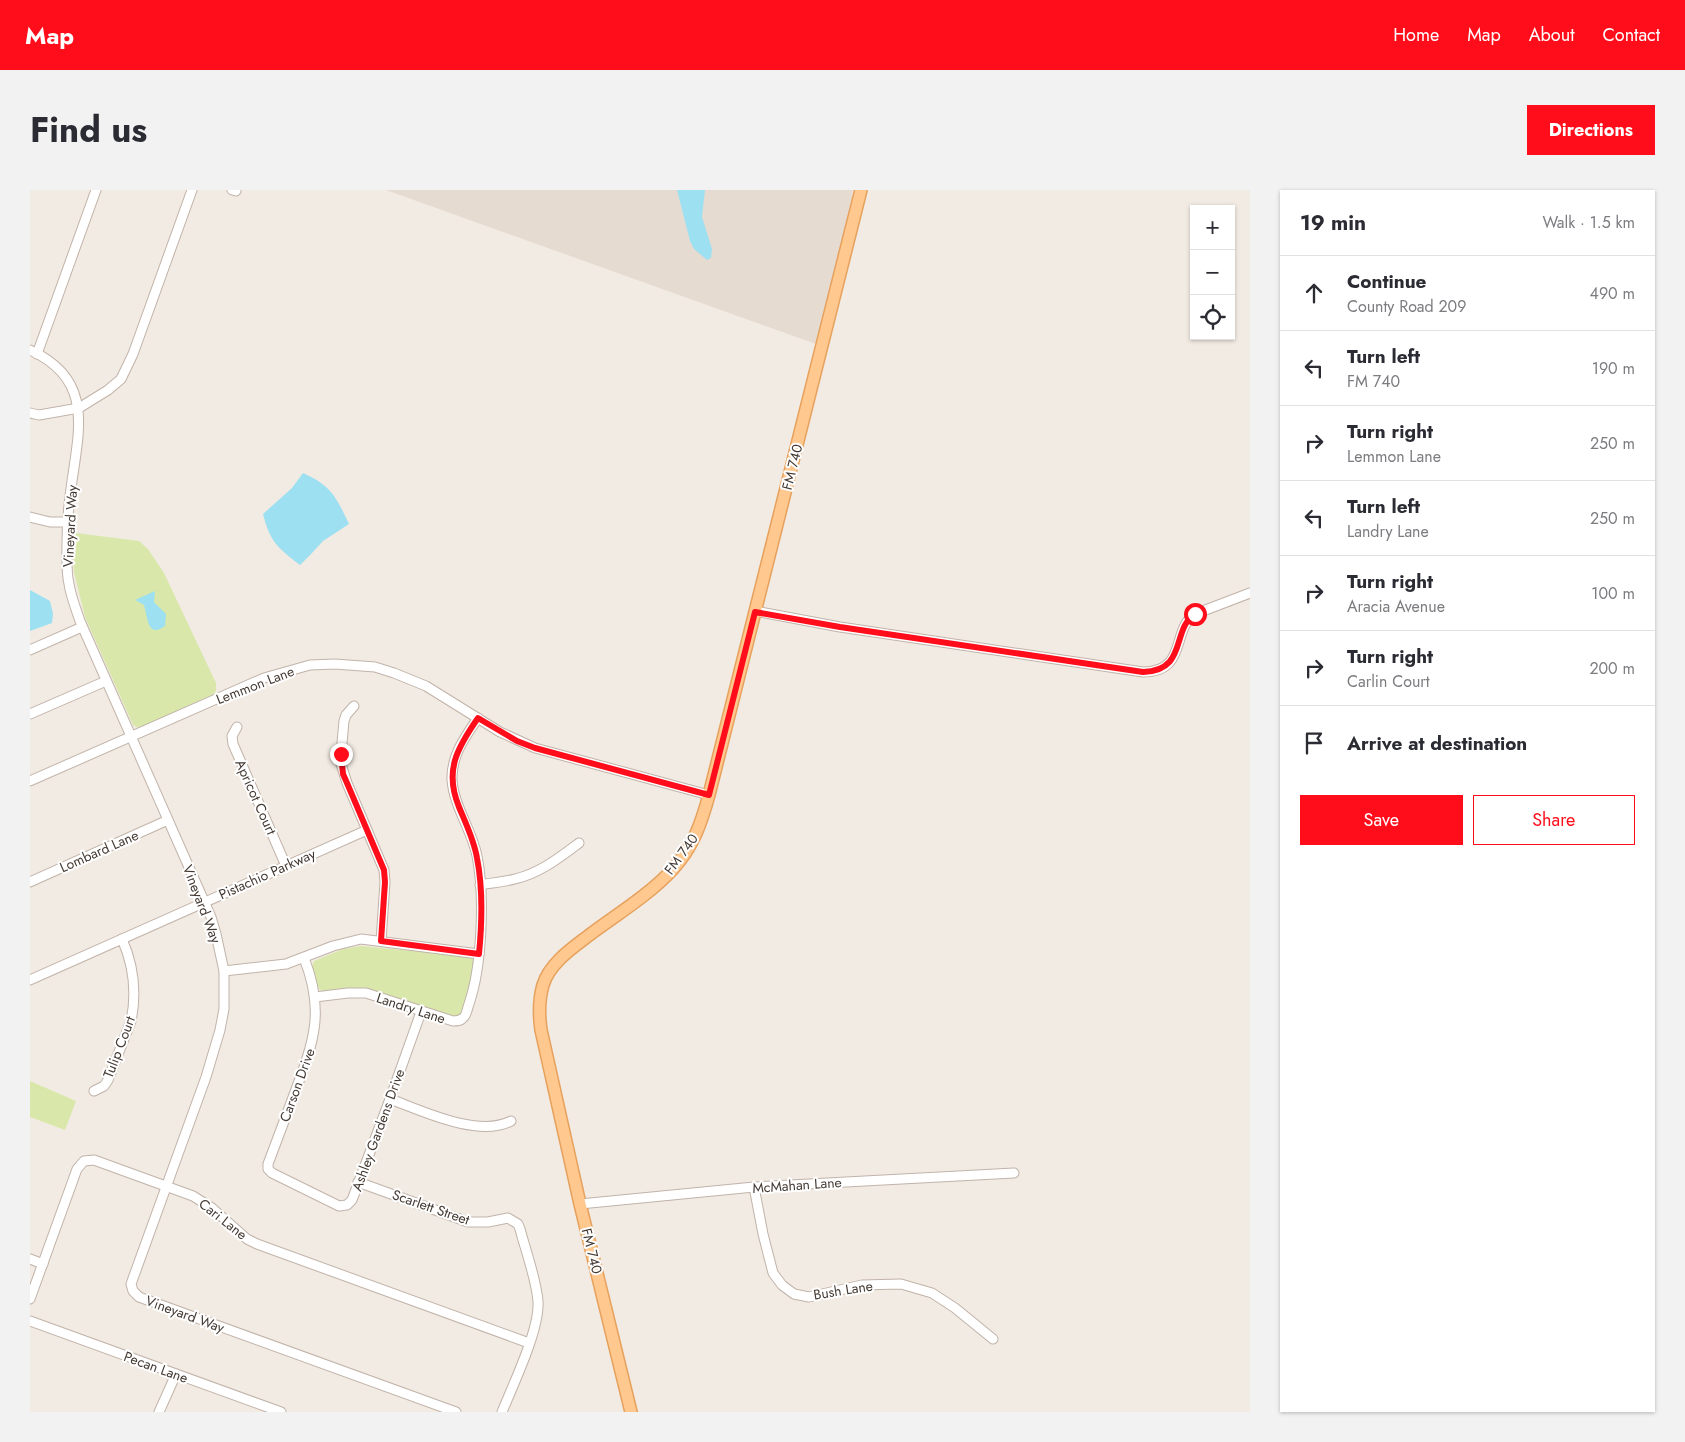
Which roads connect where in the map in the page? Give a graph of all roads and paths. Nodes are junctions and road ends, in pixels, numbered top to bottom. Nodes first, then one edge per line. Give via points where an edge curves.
1 (96, 190) edge
2 (192, 190) edge
3 (861, 190) edge
4 (33, 352) edge
5 (79, 408) junction
6 (30, 413) edge
7 (30, 516) edge
8 (68, 522) junction
9 (1250, 593) edge
10 (755, 612) junction
11 (82, 626) junction
12 (30, 650) edge
13 (106, 680) junction
14 (354, 706) dead end
15 (30, 714) edge
16 (478, 718) junction
17 (237, 727) dead end
18 (130, 736) junction
19 (30, 780) edge
20 (709, 795) junction
21 (168, 820) junction
22 (367, 830) junction
23 (579, 843) dead end
24 (286, 866) junction
25 (30, 882) edge
26 (480, 885) junction
27 (204, 902) junction
28 (122, 939) junction
29 (381, 941) junction
30 (479, 954) junction
31 (304, 958) junction
32 (224, 971) junction
33 (30, 980) edge
34 (315, 997) junction
35 (421, 1012) junction
36 (94, 1091) dead end
37 (390, 1100) junction
38 (511, 1122) dead end
39 (1014, 1173) dead end
40 (358, 1182) junction
41 (167, 1186) junction
42 (754, 1187) junction
43 (306, 1190) joint
44 (580, 1204) junction
45 (30, 1259) edge
46 (43, 1264) junction
47 (30, 1299) edge
48 (30, 1322) edge
49 (993, 1339) dead end
50 (528, 1343) junction
51 (176, 1374) junction
52 (159, 1412) edge
53 (281, 1412) edge
54 (456, 1412) edge
55 (502, 1412) edge
56 (631, 1412) edge

1 - 4 street
2 - 5 street via 121,379
3 - 10 main road, FM 740 / FM 740
4 - 5 street, Vineyard Way via 62,372 74,390
5 - 6 street via 39,415
5 - 8 street, Vineyard Way
7 - 8 street via 50,522
8 - 11 street, Vineyard Way via 68,583
9 - 10 street via 1188,618 1176,653 1161,670 1154,672
10 - 20 main road, FM 740 / FM 740
11 - 12 street
11 - 13 street, Vineyard Way
13 - 15 street
13 - 18 street, Vineyard Way
14 - 22 street via 344,721 341,764
16 - 18 street, Lemmon Lane via 426,686 394,672 362,665 335,664 299,668 264,678
16 - 20 street, Lemmon Lane via 535,748
16 - 26 street, Landry Lane via 458,750 452,781 474,844
17 - 24 street, Apricot Court via 232,736 233,744
18 - 19 street, Lemmon Lane
18 - 21 street, Vineyard Way
20 - 44 main road, FM 740 / FM 740 via 700,828 673,869 568,952 543,985 541,1030
21 - 25 street, Lombard Lane
21 - 27 street, Vineyard Way
22 - 24 street, Pistachio Parkway
22 - 29 street via 384,876
23 - 26 street via 531,874
24 - 27 street, Pistachio Parkway
26 - 30 street, Landry Lane
27 - 28 street, Pistachio Parkway
27 - 32 street, Vineyard Way via 216,934
28 - 33 street, Pistachio Parkway
28 - 36 street, Tulip Court via 133,975 133,1011 108,1080
29 - 30 street
29 - 31 street via 348,941
30 - 35 street, Landry Lane via 472,997 465,1016 452,1021
31 - 32 street via 277,966
31 - 34 street, Carson Drive
32 - 41 street, Vineyard Way via 224,1009 215,1050
34 - 35 street, Landry Lane via 366,993
34 - 43 street, Carson Drive via 316,1026 312,1043 268,1166 272,1173
35 - 37 street, Ashley Gardens Drive
37 - 38 street via 472,1127 500,1126
37 - 40 street, Ashley Gardens Drive
39 - 42 street, McMahan Lane
40 - 43 street, Ashley Gardens Drive via 352,1200 343,1206
40 - 50 street, Scarlett Street via 468,1222 508,1218 518,1224 538,1301
41 - 46 street, Cari Lane via 94,1160 84,1161 77,1169
41 - 50 street, Cari Lane via 203,1202 257,1244
41 - 54 street, Vineyard Way via 131,1284 135,1295
42 - 44 street, McMahan Lane
42 - 49 street, Bush Lane via 773,1273 794,1294 809,1297 862,1285 901,1284 932,1294
44 - 56 main road, FM 740 / FM 740
45 - 46 street
46 - 47 street, Cari Lane
48 - 51 street, Pecan Lane
50 - 55 street, Scarlett Street
51 - 52 street
51 - 53 street, Pecan Lane

